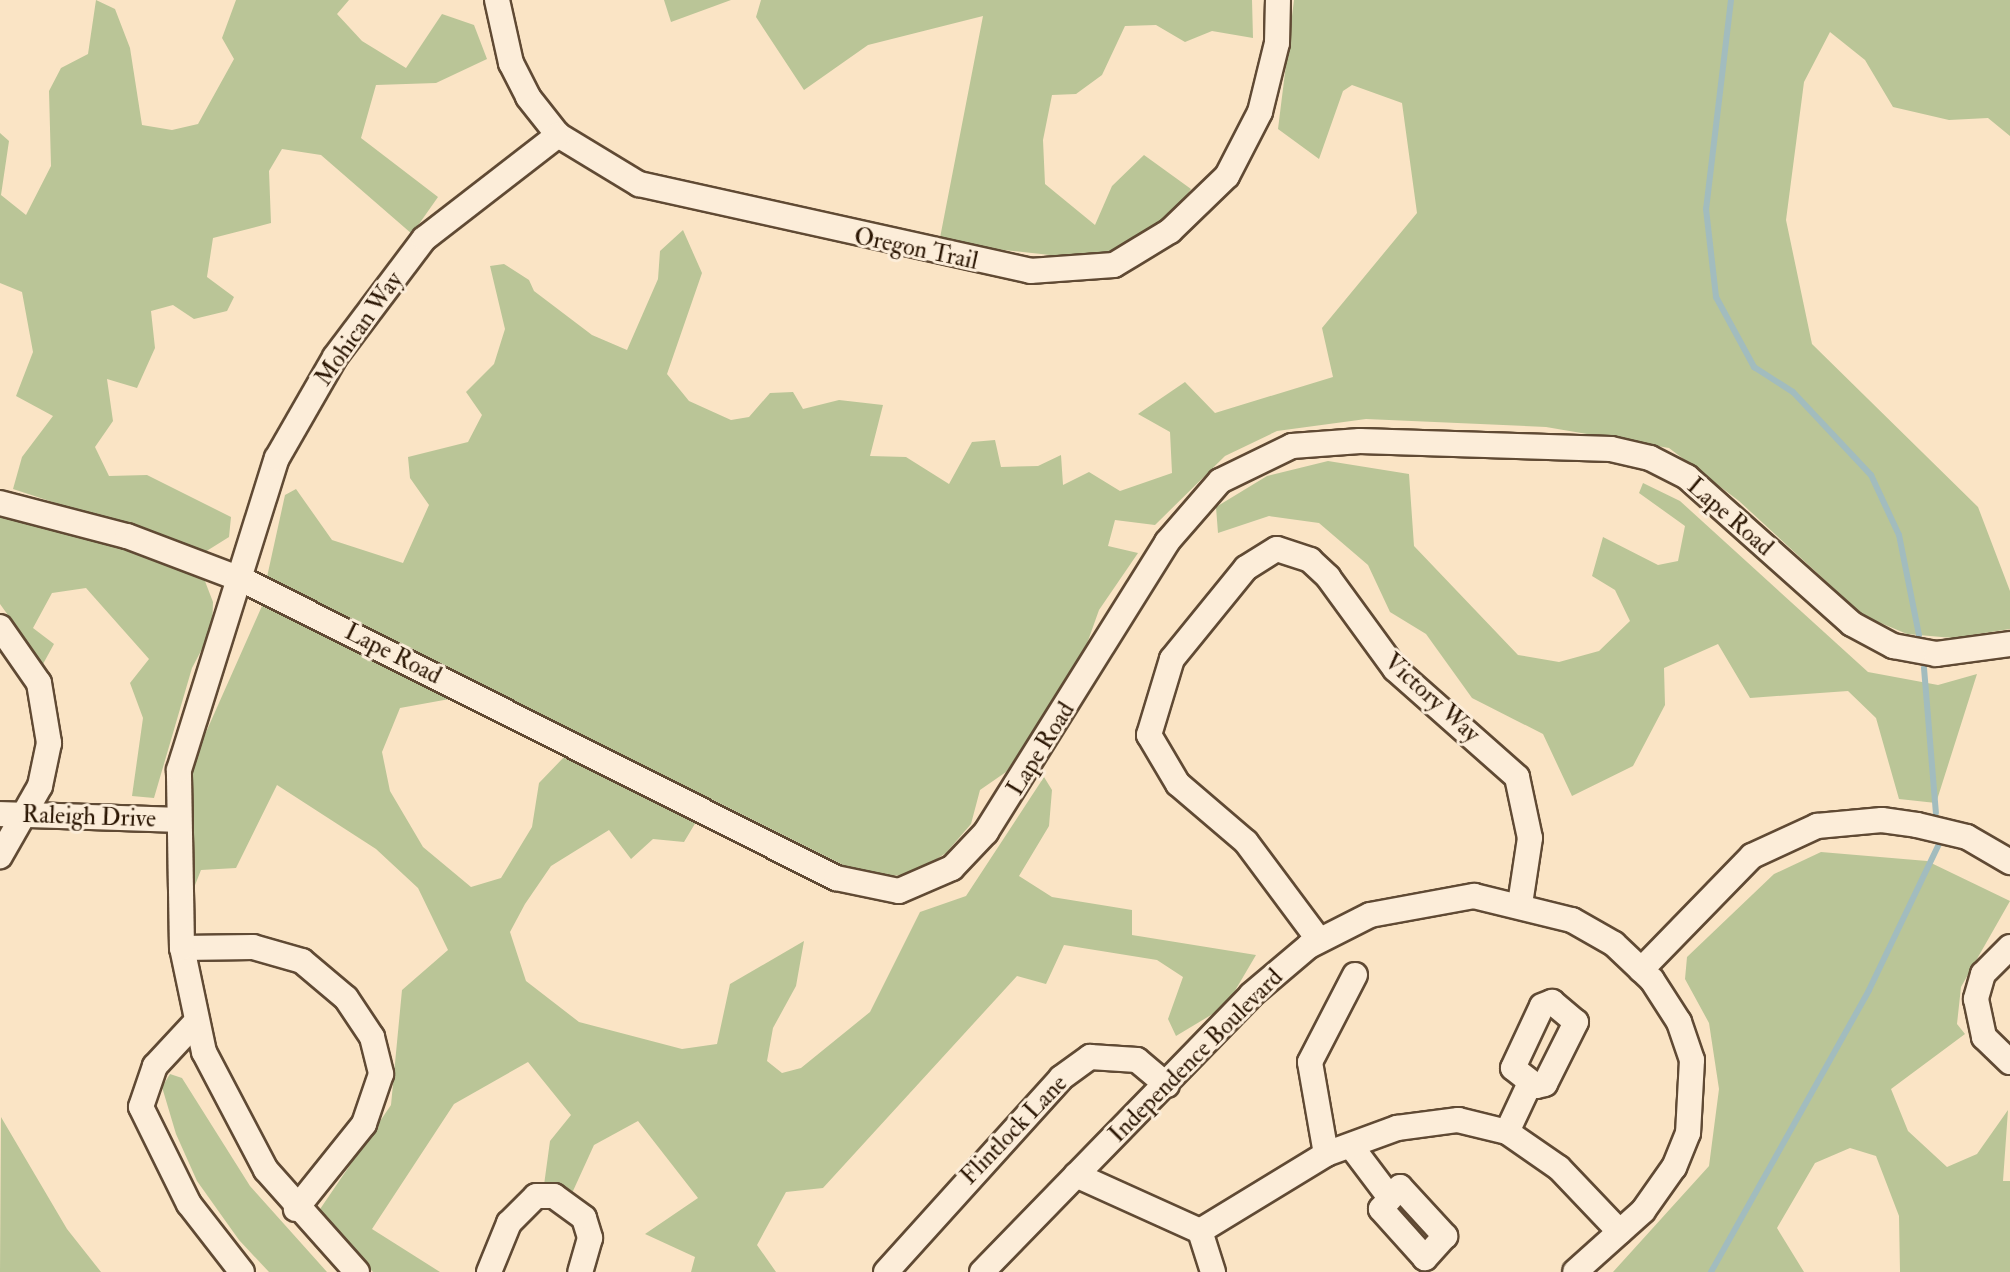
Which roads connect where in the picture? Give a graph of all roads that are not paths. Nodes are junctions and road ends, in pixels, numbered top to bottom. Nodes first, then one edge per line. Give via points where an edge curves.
1 (497, 0) edge
2 (1278, 0) edge
3 (558, 135) junction
4 (0, 503) edge
5 (243, 580) junction
6 (0, 627) edge
7 (2010, 644) edge
8 (0, 814) edge
9 (27, 816) junction
10 (177, 820) junction
11 (0, 856) edge
12 (2010, 862) edge
13 (1520, 904) junction
14 (1319, 940) junction
15 (2010, 947) edge
16 (182, 948) junction
17 (1641, 970) junction
18 (1355, 975) dead end
19 (195, 1023) junction
20 (2010, 1062) edge
21 (1530, 1083) dead end
22 (1167, 1085) junction
23 (1507, 1132) junction
24 (1351, 1146) junction
25 (1326, 1154) junction
26 (1076, 1175) junction
27 (1388, 1195) dead end
28 (296, 1209) junction
29 (1200, 1231) junction
30 (1620, 1232) junction
31 (242, 1272) edge
32 (357, 1272) edge
33 (489, 1272) edge
34 (580, 1272) edge
35 (886, 1272) edge
36 (982, 1272) edge
37 (1213, 1272) edge
38 (1575, 1272) edge

1 - 3 street, Oregon Trail via 511,63
2 - 3 street, Oregon Trail via 1277,43 1260,112 1227,176 1170,231 1114,265 1030,271 712,206 639,184
3 - 5 street, Mohican Way via 424,239 335,357 277,458
4 - 5 street, Lape Road via 127,536
5 - 7 street, Lape Road via 836,878 899,891 952,868 986,832 1167,542 1220,481 1292,446 1360,441 1611,449 1650,458 1687,477 1852,624 1893,646 1936,654
5 - 10 street via 200,686 179,770
6 - 9 street via 48,706 49,743
8 - 9 street, Raleigh Drive
9 - 10 street, Raleigh Drive
9 - 11 street
10 - 16 street
12 - 17 street via 1967,837 1917,825 1882,820 1817,826 1752,856
13 - 14 street, Independence Boulevard via 1437,898 1370,915
13 - 14 street, Victory Way via 1530,838 1517,777 1395,669 1328,577 1310,560 1277,549 1246,568 1172,659 1149,735 1178,784 1246,842
13 - 17 street, Independence Boulevard via 1572,920
14 - 22 street, Independence Boulevard via 1251,995
15 - 20 street via 1983,974 1976,999 1984,1037
16 - 19 street
16 - 28 street via 253,947 302,961 346,998 372,1037 381,1074 364,1124
17 - 30 street, Independence Boulevard via 1679,1022 1692,1060 1693,1102 1674,1167
18 - 25 street via 1310,1062
19 - 28 street via 238,1127
19 - 31 street via 155,1066 141,1107 189,1204
21 - 23 street
22 - 26 street, Independence Boulevard
22 - 35 street, Flintlock Lane via 1137,1060 1090,1057 1061,1078
23 - 24 street via 1434,1120
23 - 30 street via 1559,1168
24 - 25 street
24 - 27 street
25 - 29 street
26 - 29 street
26 - 36 street, Independence Boulevard
28 - 32 street
29 - 37 street
30 - 38 street, Independence Boulevard
33 - 34 street via 509,1223 536,1196 554,1196 584,1218 590,1238

